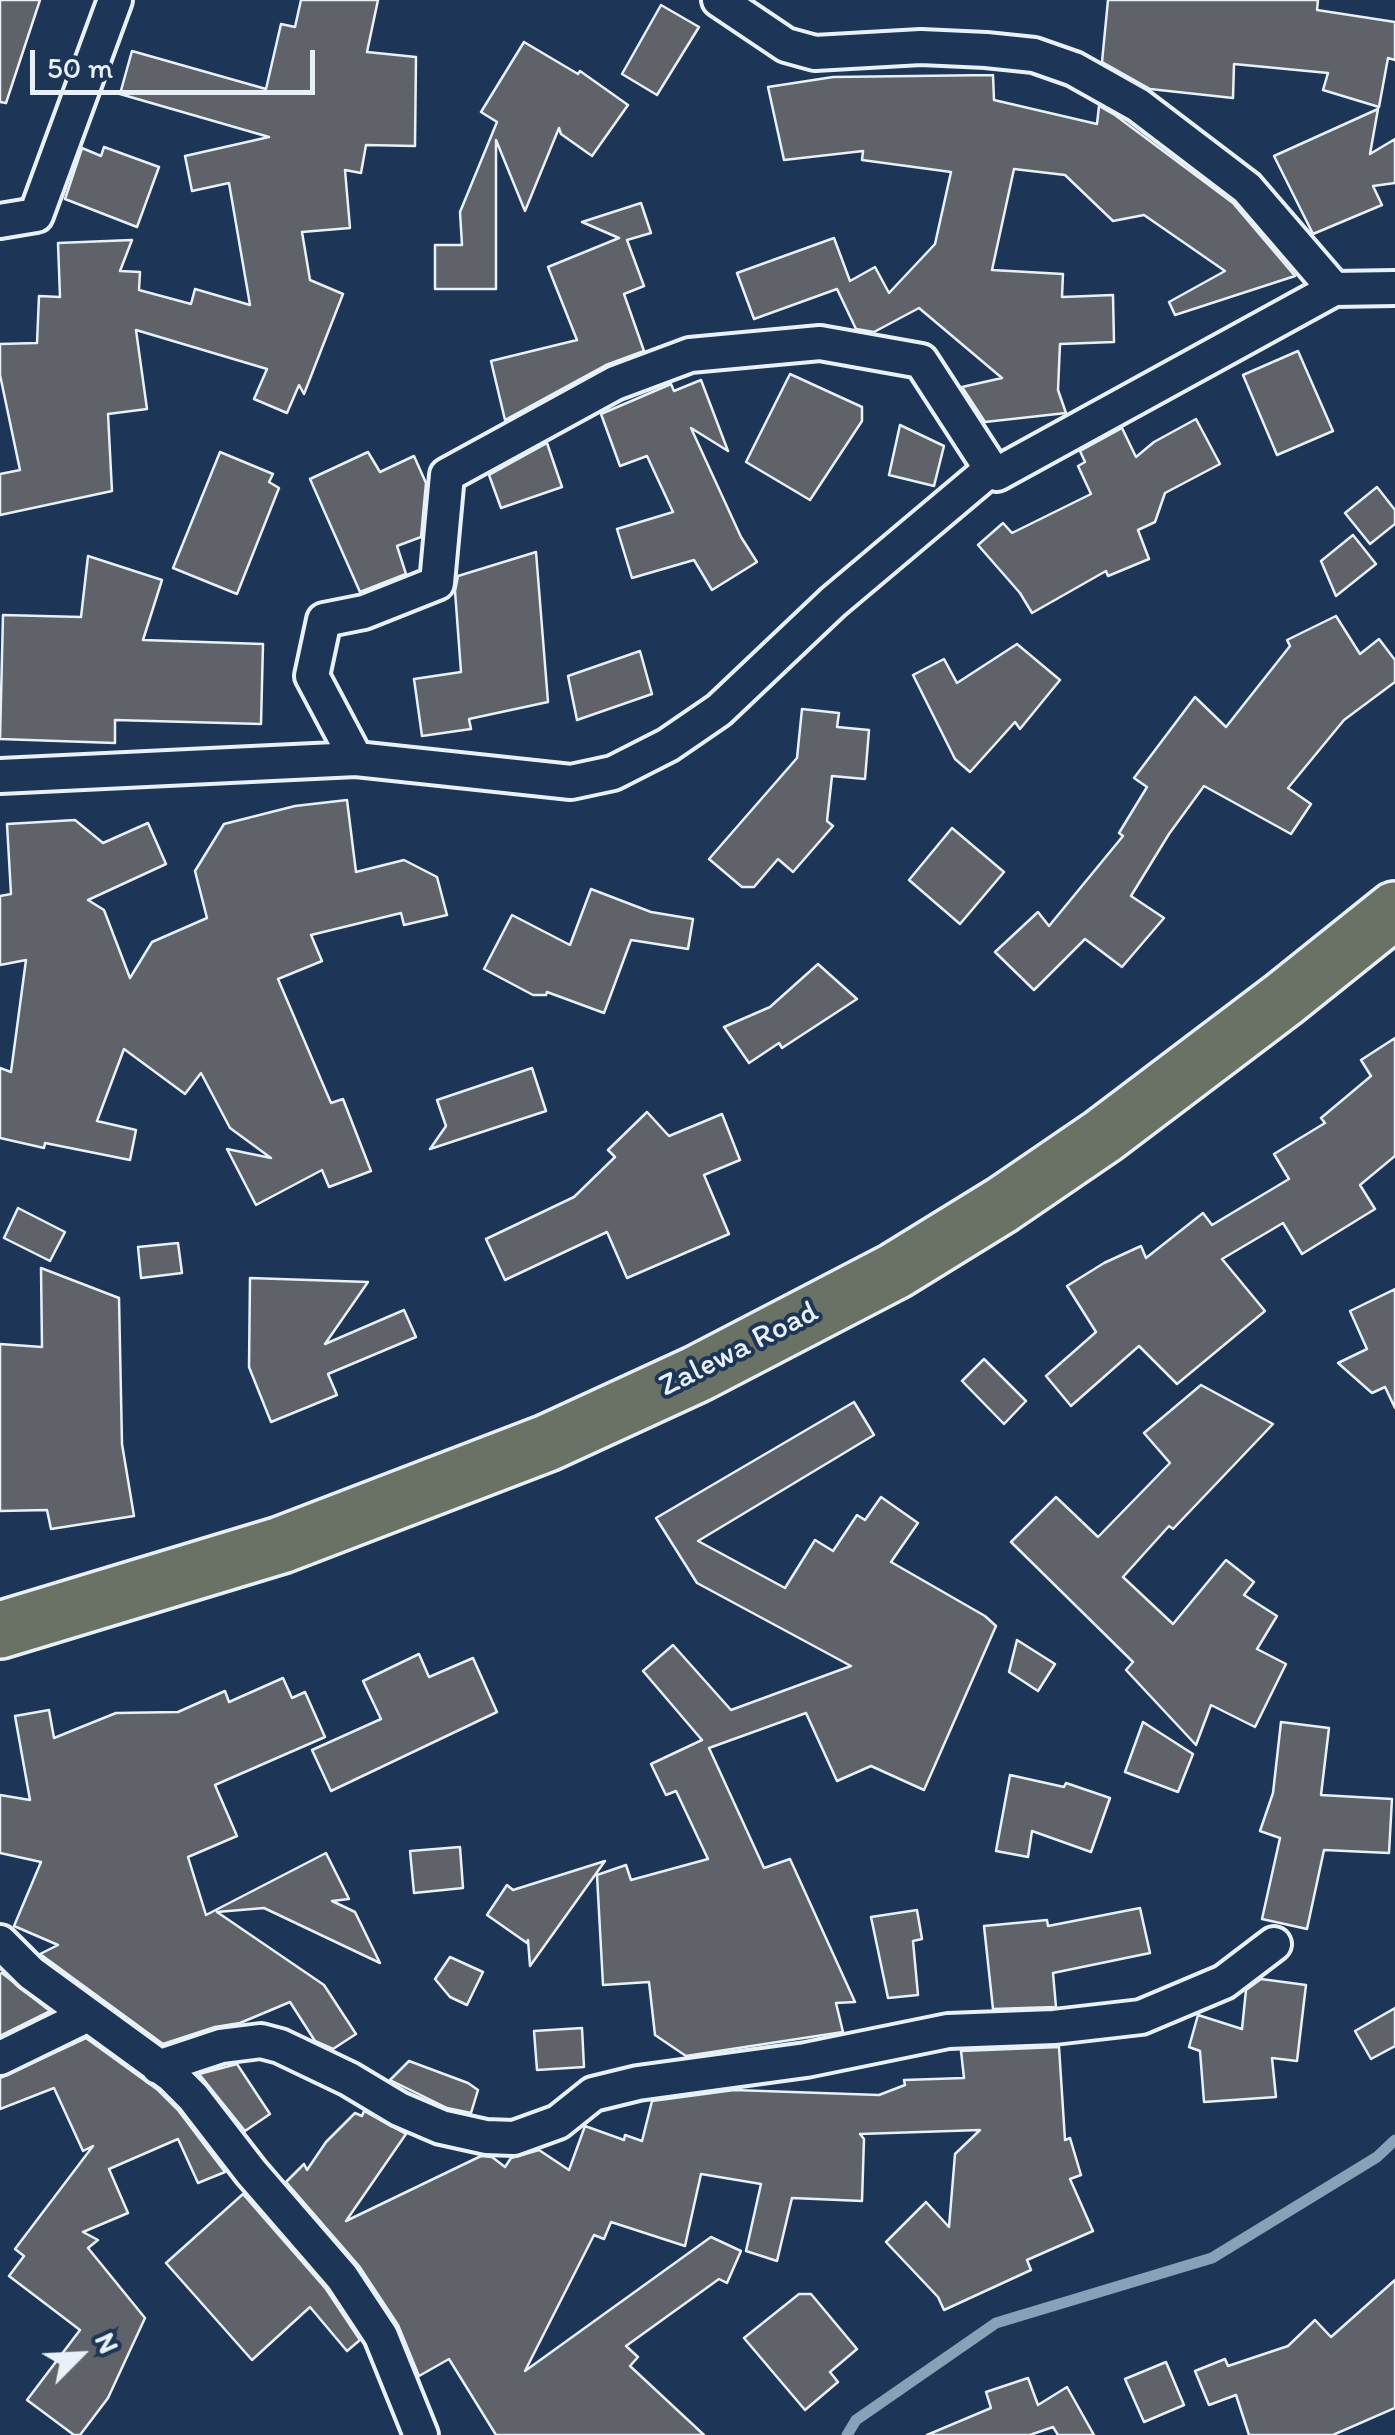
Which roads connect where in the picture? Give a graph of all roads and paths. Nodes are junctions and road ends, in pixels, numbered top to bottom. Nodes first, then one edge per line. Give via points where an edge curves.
1 (115, 0) edge
2 (720, 0) edge
3 (0, 221) edge
4 (1395, 288) edge
5 (1334, 289) junction
6 (991, 470) junction
7 (356, 759) junction
8 (0, 776) edge
9 (1395, 910) edge
10 (0, 1630) edge
11 (0, 1942) edge
12 (1274, 1944) dead end
13 (88, 2016) junction
14 (0, 2058) edge
15 (158, 2067) junction
16 (421, 2435) edge

1 - 3 street via 36,214
2 - 5 street via 786,45 815,53 986,50 1034,55 1074,69 1138,105 1247,188
4 - 5 street
5 - 6 street via 997,474
6 - 7 street via 832,602 718,710 630,766 571,782
6 - 7 street via 921,361 820,343 690,355 615,383 447,476 437,583 324,620 312,676
7 - 8 street
9 - 10 highway, Zalewa Road via 1103,1136 1002,1205 878,1280 697,1374 547,1442 282,1545
11 - 13 street
12 - 15 street via 1224,1982 1141,2018 948,2031 806,2060 638,2083 593,2094 558,2122 514,2138 441,2127 261,2041
13 - 14 street
13 - 15 street
15 - 16 street via 194,2098 342,2276 381,2336

